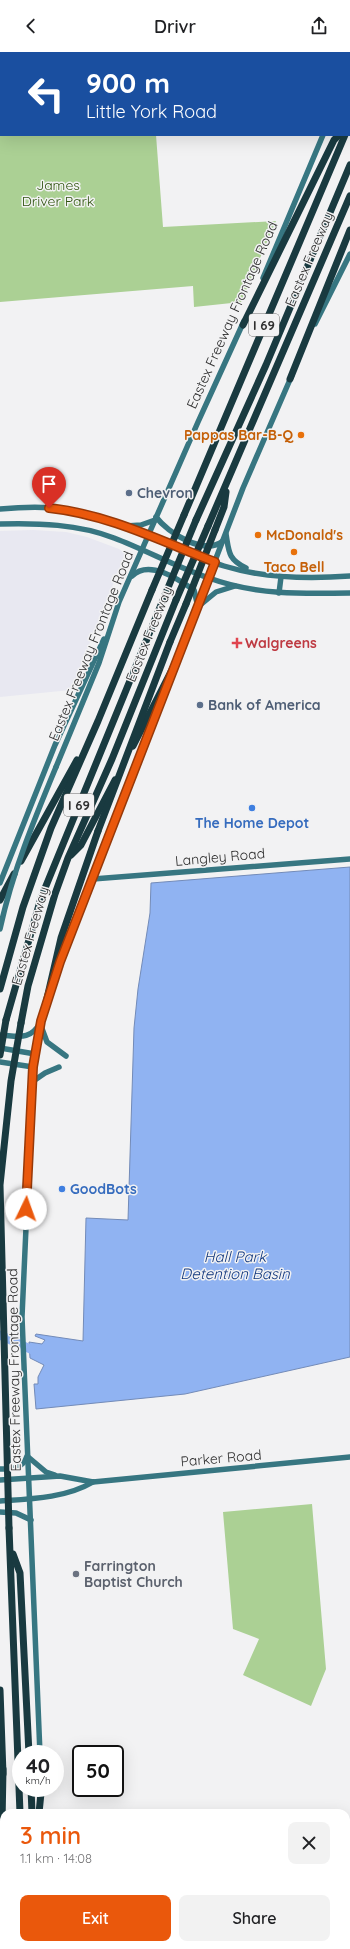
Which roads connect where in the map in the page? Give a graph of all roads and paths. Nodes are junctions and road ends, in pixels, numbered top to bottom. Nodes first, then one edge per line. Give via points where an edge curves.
1 (323, 136) edge
2 (338, 136) edge
3 (345, 136) edge
4 (350, 165) edge
5 (350, 196) edge
6 (350, 230) edge
7 (350, 254) edge
8 (243, 325) junction
9 (290, 379) junction
10 (0, 508) edge
11 (155, 519) junction
12 (0, 524) edge
13 (123, 526) junction
14 (212, 528) junction
15 (226, 534) junction
16 (148, 536) junction
17 (223, 541) junction
18 (142, 550) junction
19 (215, 562) junction
20 (252, 571) junction
21 (350, 576) edge
22 (131, 577) junction
23 (281, 577) junction
24 (209, 578) junction
25 (236, 586) junction
26 (350, 593) edge
27 (279, 594) junction
28 (117, 608) junction
29 (198, 608) junction
30 (180, 654) junction
31 (98, 721) junction
32 (68, 858) junction
33 (350, 859) edge
34 (93, 879) junction
35 (0, 883) edge
36 (0, 900) edge
37 (0, 929) edge
38 (0, 989) edge
39 (41, 1022) junction
40 (0, 1034) edge
41 (0, 1048) edge
42 (35, 1054) junction
43 (0, 1055) edge
44 (66, 1056) dead end
45 (0, 1062) edge
46 (33, 1067) junction
47 (59, 1067) dead end
48 (32, 1082) junction
49 (27, 1456) junction
50 (350, 1457) edge
51 (0, 1469) edge
52 (60, 1476) junction
53 (28, 1478) junction
54 (0, 1480) edge
55 (93, 1482) junction
56 (29, 1498) junction
57 (0, 1501) edge
58 (0, 1512) edge
59 (31, 1520) junction
60 (10, 1548) junction
61 (0, 1690) edge
62 (28, 1745) edge
63 (40, 1745) edge
64 (3, 1769) junction
65 (31, 1797) edge
66 (41, 1797) edge
67 (2, 1809) edge
68 (5, 1809) edge
69 (20, 1809) edge
70 (32, 1809) edge
71 (40, 1809) edge

1 - 8 main road, Eastex Freeway Frontage Road
2 - 8 highway
3 - 31 highway, Eastex Freeway / I 69, bridge
4 - 43 highway, I 69, bridge via 266,365 196,520 41,898 6,1020
5 - 14 highway, Eastex Freeway / I 69 via 227,483
6 - 9 highway
7 - 9 main road, Eastex Freeway Frontage Road
8 - 11 main road, Eastex Freeway Frontage Road
9 - 15 main road, Eastex Freeway Frontage Road
10 - 13 main road via 64,509
11 - 13 main road via 141,525
11 - 16 main road, Eastex Freeway Frontage Road
11 - 17 main road via 170,532 192,542 213,546
12 - 18 main road via 43,524 83,530 113,537
13 - 16 main road
14 - 32 highway, Eastex Freeway / I 69, bridge via 176,600 112,759
14 - 39 highway, bridge via 186,604 98,831 61,938
15 - 17 main road, Eastex Freeway Frontage Road
15 - 20 main road via 235,562
16 - 18 main road, Eastex Freeway Frontage Road
16 - 19 main road
17 - 19 main road, Eastex Freeway Frontage Road
18 - 22 main road, Eastex Freeway Frontage Road
18 - 24 main road
19 - 20 main road
19 - 24 main road, Eastex Freeway Frontage Road
20 - 23 main road
21 - 23 main road
22 - 28 main road, Eastex Freeway Frontage Road
22 - 29 main road via 137,571 150,569 178,580 194,590
23 - 27 main road
24 - 25 main road
24 - 29 main road, Eastex Freeway Frontage Road
25 - 27 main road
25 - 29 main road via 216,592
26 - 27 main road
28 - 35 main road via 79,697 55,745
28 - 37 main road, Eastex Freeway Frontage Road, bridge via 99,662 22,852
29 - 30 main road, Eastex Freeway Frontage Road
30 - 32 highway via 81,845
30 - 34 main road, Eastex Freeway Frontage Road
31 - 36 highway
31 - 38 highway, Eastex Freeway / I 69 via 51,828 23,907
32 - 60 highway, Eastex Freeway / I 69, bridge via 49,912 20,1023 0,1185
33 - 34 main road, Langley Road
34 - 39 main road, Eastex Freeway Frontage Road via 60,962
39 - 40 main road via 36,1030 26,1036
39 - 42 main road, Eastex Freeway Frontage Road
39 - 44 main road via 48,1042
41 - 42 main road
42 - 46 main road, Eastex Freeway Frontage Road
45 - 46 main road
46 - 48 main road, Eastex Freeway Frontage Road
47 - 48 main road
48 - 49 main road, Eastex Freeway Frontage Road via 22,1317
49 - 51 main road via 20,1466
49 - 52 main road via 46,1472
49 - 53 main road, Eastex Freeway Frontage Road
50 - 55 main road, Parker Road
52 - 53 main road, Parker Road
52 - 55 main road, Parker Road
53 - 54 main road, Parker Road
53 - 56 main road, Eastex Freeway Frontage Road
55 - 56 main road, Parker Road via 80,1490
56 - 57 main road, Parker Road
56 - 59 main road, Eastex Freeway Frontage Road
58 - 59 main road via 16,1513
59 - 63 main road, Eastex Freeway Frontage Road
60 - 62 highway via 20,1573
60 - 69 highway, Eastex Freeway / I 69
61 - 64 highway
64 - 67 highway
64 - 68 highway
65 - 70 highway
66 - 71 highway

